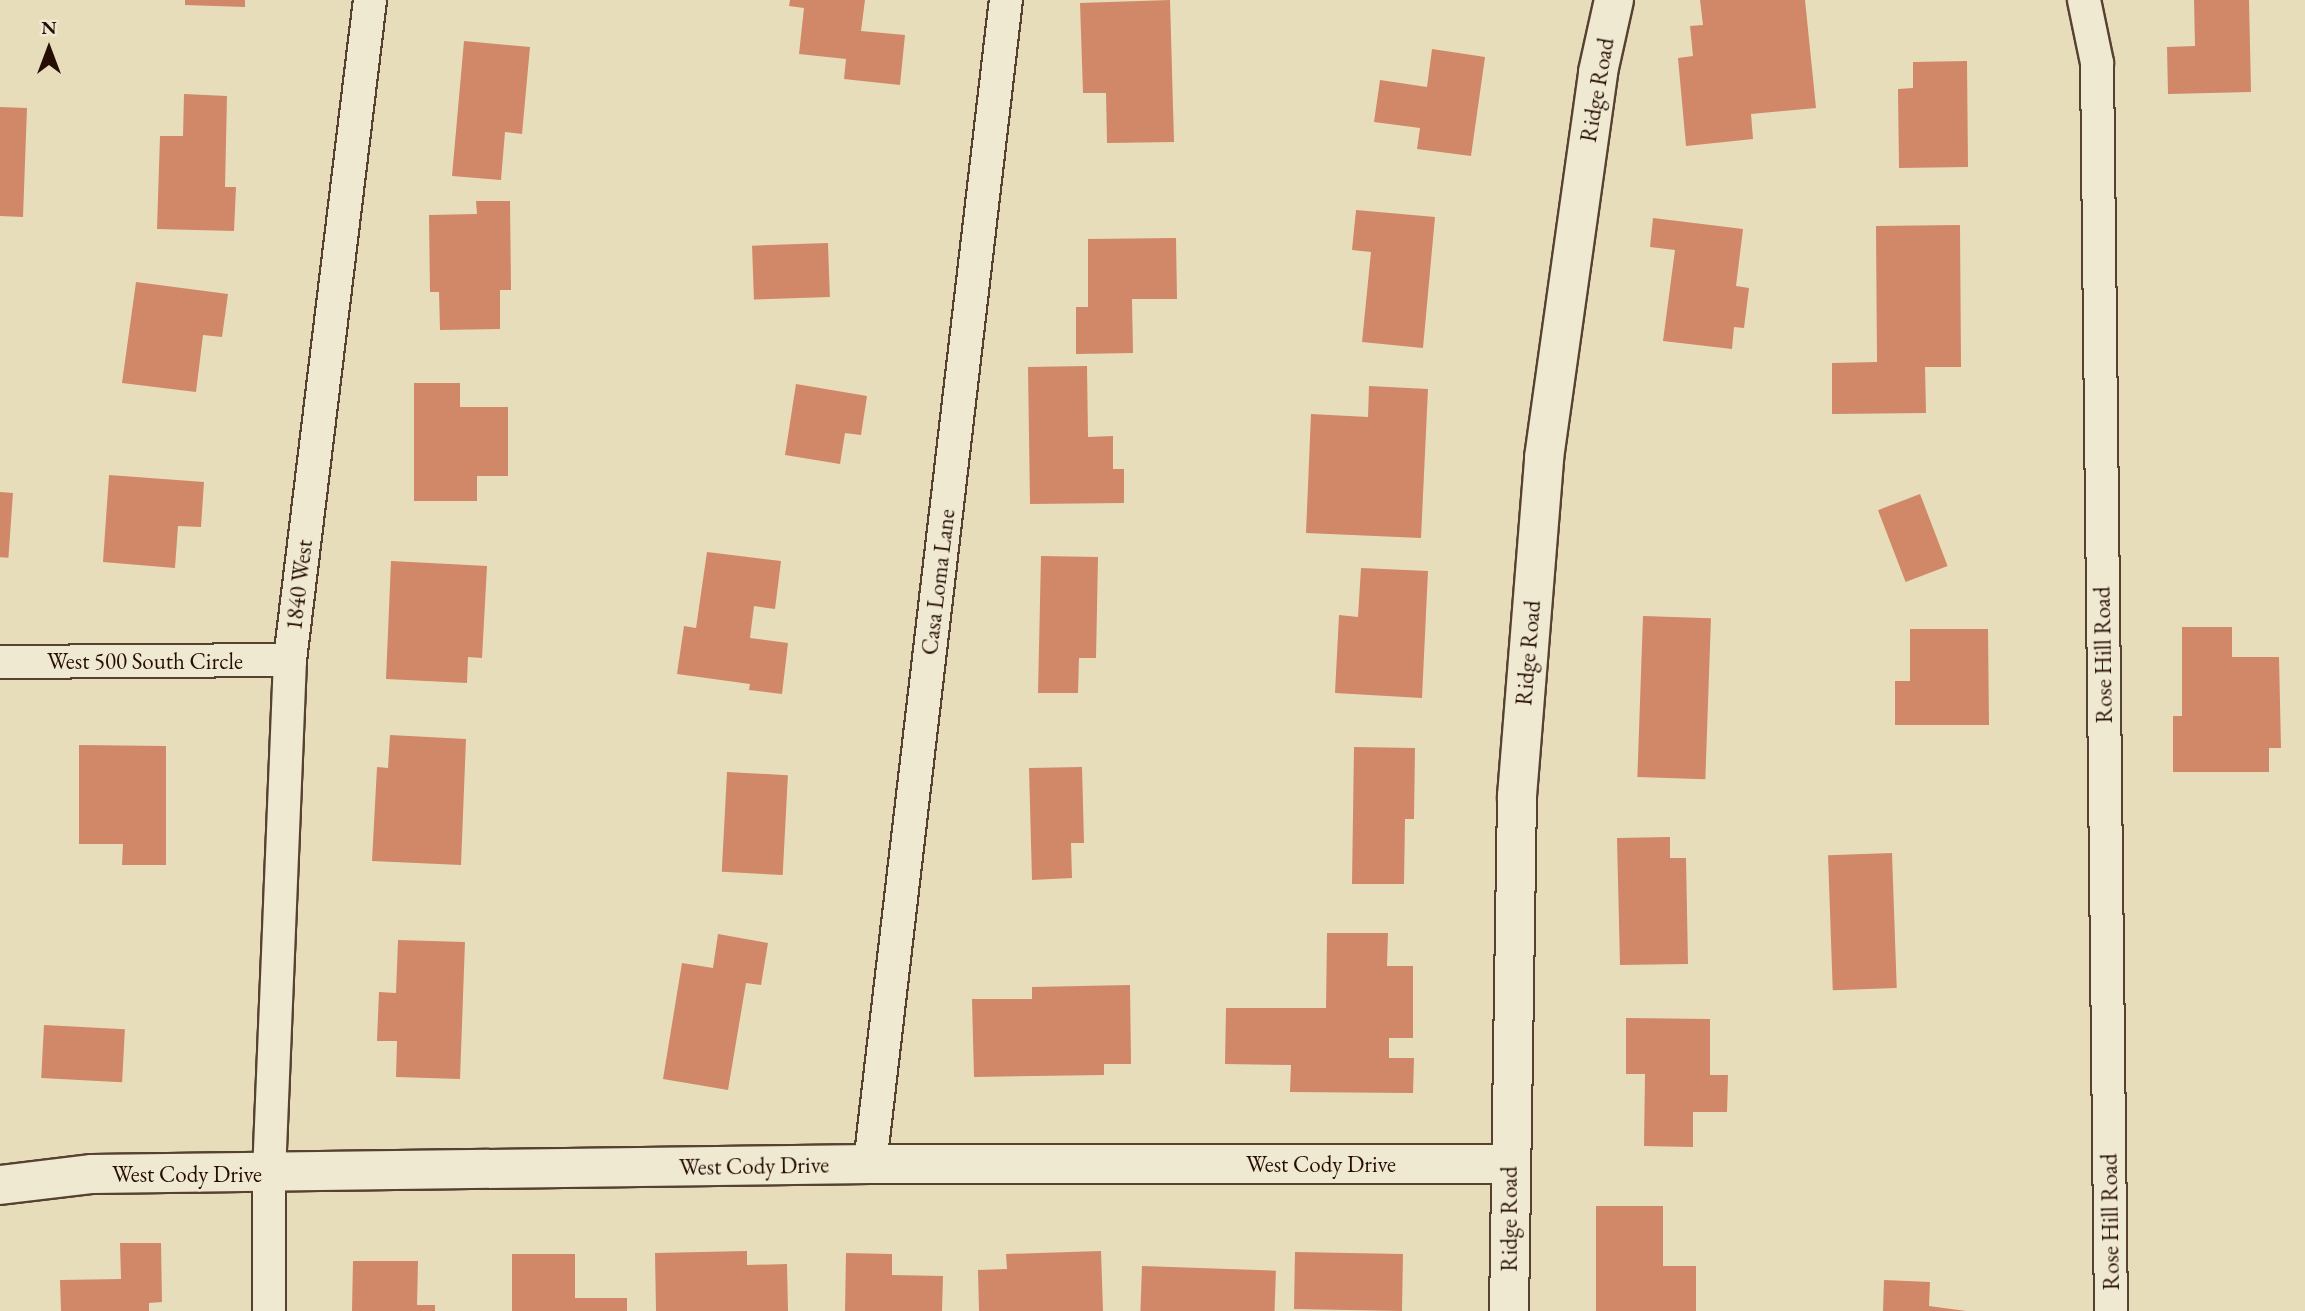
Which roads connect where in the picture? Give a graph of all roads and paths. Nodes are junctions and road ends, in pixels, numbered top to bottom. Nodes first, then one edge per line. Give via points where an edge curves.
1 (370, 0) edge
2 (1006, 0) edge
3 (1614, 0) edge
4 (2084, 0) edge
5 (290, 660) junction
6 (0, 662) edge
7 (870, 1164) junction
8 (1509, 1164) junction
9 (269, 1174) junction
10 (0, 1185) edge
11 (269, 1311) edge
12 (1509, 1311) edge
13 (2111, 1311) edge

1 - 5 street, 1840 West
2 - 7 street, Casa Loma Lane
3 - 8 street, Ridge Road via 1598,72 1542,471 1517,796
4 - 13 street, Rose Hill Road via 2096,63
5 - 6 street, West 500 South Circle
5 - 9 street, 1840 West
7 - 8 street, West Cody Drive
7 - 9 street, West Cody Drive
8 - 12 street, Ridge Road
9 - 10 street, West Cody Drive via 92,1174
9 - 11 street, 1840 West

